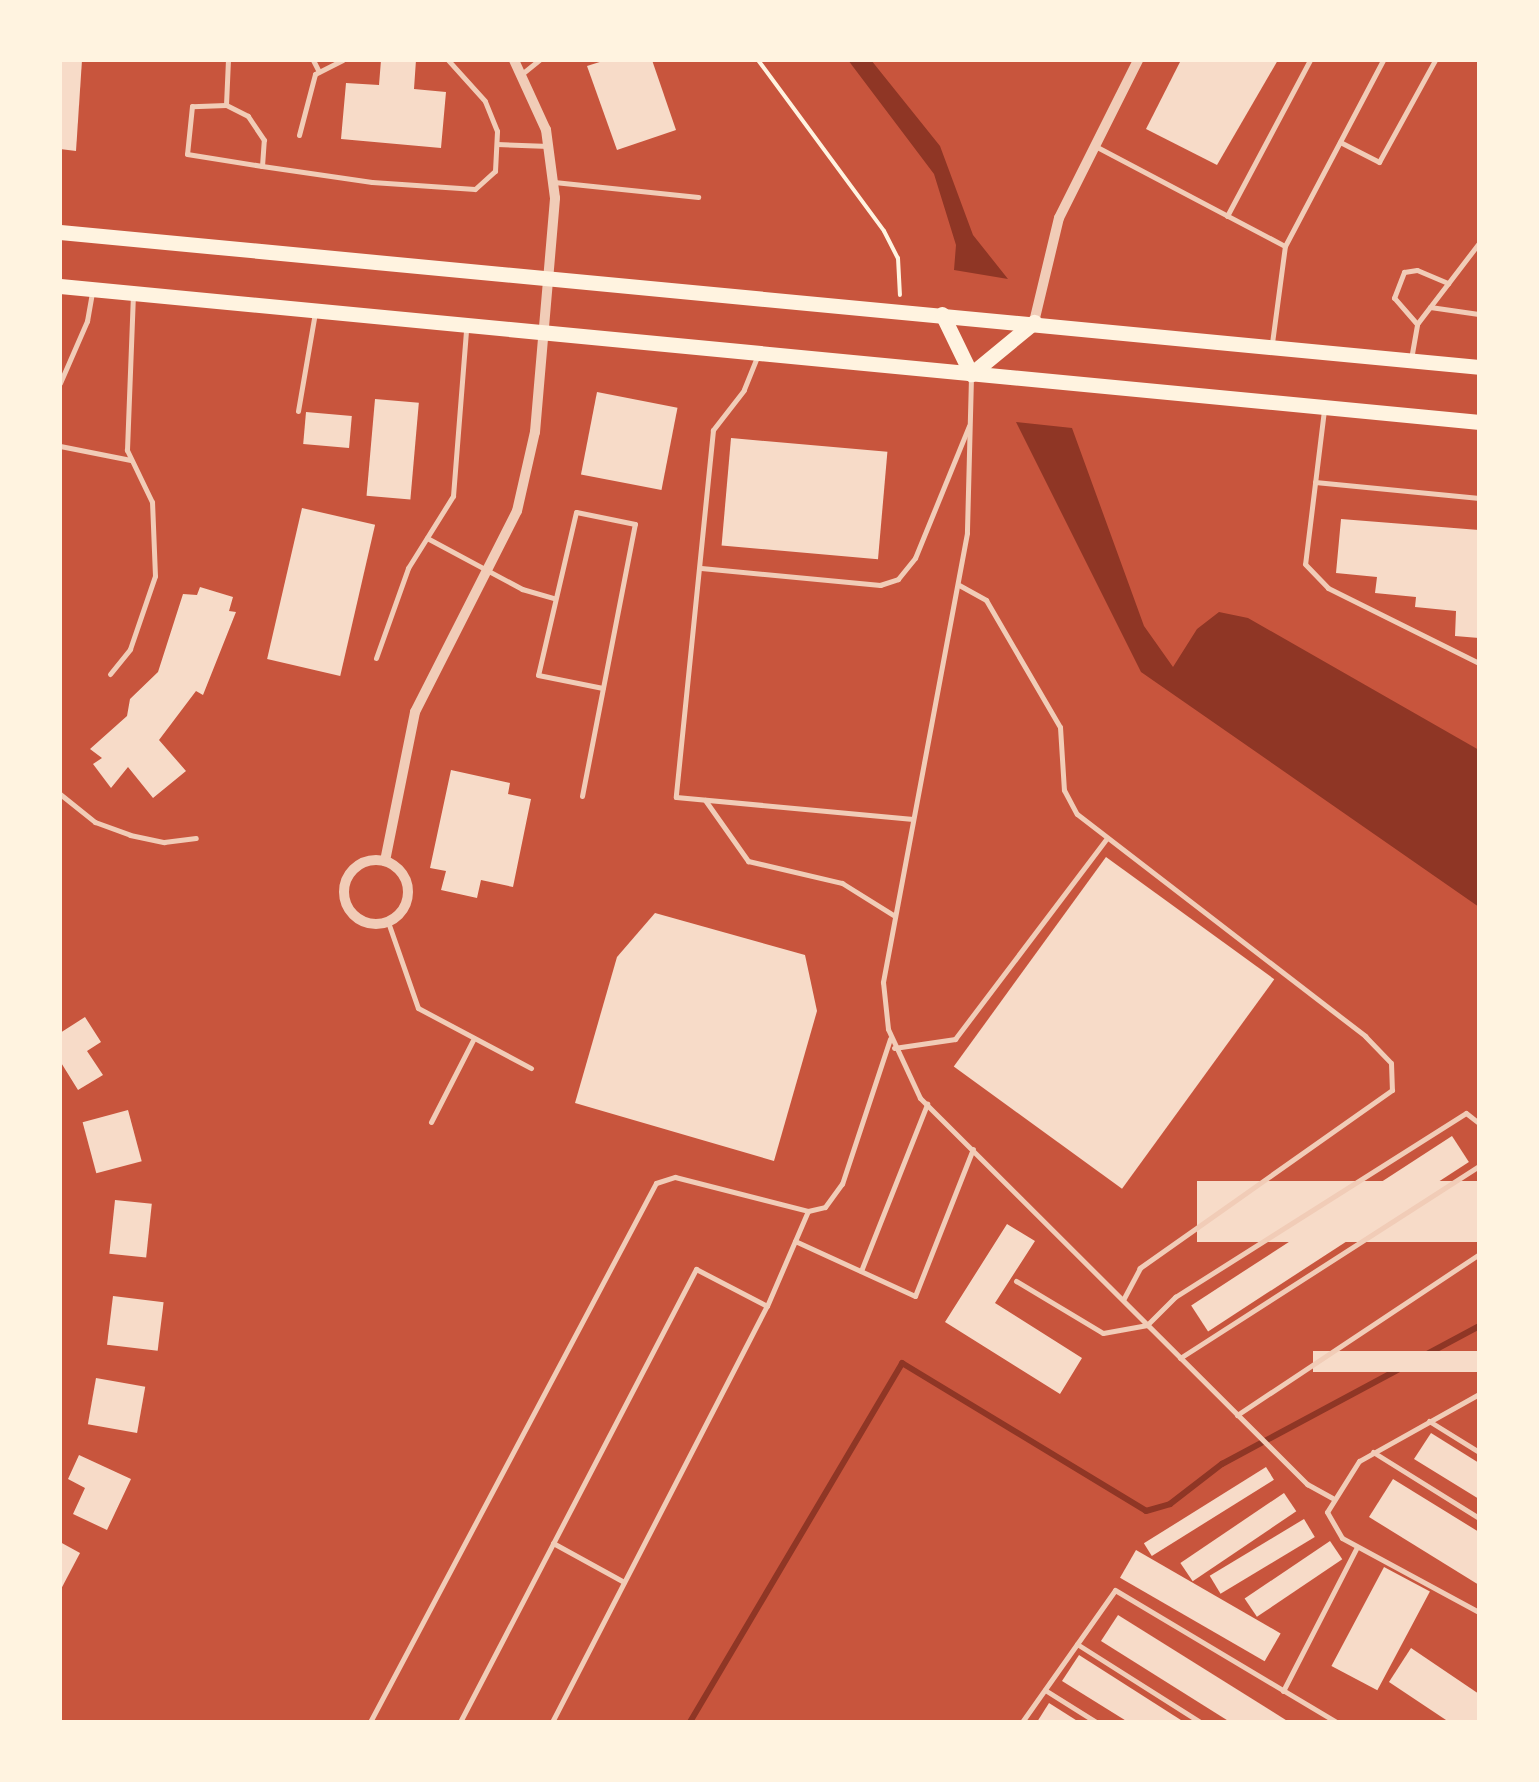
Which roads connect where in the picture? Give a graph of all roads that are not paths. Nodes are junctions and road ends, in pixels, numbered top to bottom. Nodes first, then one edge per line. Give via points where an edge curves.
1 (228, 60) edge
2 (313, 60) edge
3 (344, 60) edge
4 (448, 60) edge
5 (514, 60) edge
6 (539, 60) edge
7 (1138, 60) edge
8 (1310, 60) edge
9 (1383, 60) edge
10 (1435, 60) edge
11 (319, 72) junction
12 (523, 72) junction
13 (226, 105) junction
14 (299, 135) dead end
15 (1340, 142) junction
16 (498, 144) junction
17 (549, 146) junction
18 (1095, 146) junction
19 (262, 166) junction
20 (554, 182) junction
21 (698, 197) dead end
22 (1227, 216) junction
23 (60, 232) edge
24 (1479, 243) edge
25 (1286, 246) junction
26 (547, 279) junction
27 (1448, 283) junction
28 (60, 286) edge
29 (93, 290) junction
30 (133, 293) junction
31 (1430, 307) junction
32 (315, 310) junction
33 (942, 314) junction
34 (1479, 314) edge
35 (1034, 322) junction
36 (467, 324) junction
37 (1417, 324) junction
38 (544, 331) junction
39 (1272, 346) junction
40 (758, 354) junction
41 (1411, 360) junction
42 (1479, 367) edge
43 (971, 374) junction
44 (60, 383) edge
45 (1324, 407) junction
46 (298, 411) dead end
47 (1479, 422) edge
48 (970, 424) junction
49 (60, 446) edge
50 (132, 460) junction
51 (1315, 482) junction
52 (1479, 498) edge
53 (427, 538) junction
54 (699, 568) junction
55 (488, 571) junction
56 (958, 584) junction
57 (554, 598) junction
58 (376, 658) dead end
59 (1479, 664) edge
60 (110, 674) dead end
61 (603, 688) junction
62 (60, 794) edge
63 (582, 796) dead end
64 (706, 800) junction
65 (914, 819) junction
66 (196, 838) dead end
67 (1106, 839) junction
68 (385, 862) junction
69 (895, 916) junction
70 (388, 922) junction
71 (890, 1037) junction
72 (474, 1038) junction
73 (894, 1048) junction
74 (531, 1068) dead end
75 (926, 1104) junction
76 (431, 1122) dead end
77 (1479, 1122) edge
78 (973, 1150) junction
79 (1479, 1166) edge
80 (808, 1211) junction
81 (795, 1241) junction
82 (1479, 1254) edge
83 (860, 1270) junction
84 (1016, 1281) dead end
85 (1123, 1300) junction
86 (767, 1306) junction
87 (1147, 1324) junction
88 (1180, 1358) junction
89 (1479, 1394) edge
90 (1238, 1415) junction
91 (1429, 1421) junction
92 (1373, 1452) junction
93 (1479, 1452) edge
94 (1332, 1498) junction
95 (1479, 1518) edge
96 (553, 1544) junction
97 (1358, 1546) junction
98 (624, 1582) junction
99 (1479, 1612) edge
100 (1077, 1644) junction
101 (1045, 1690) junction
102 (1283, 1690) junction
103 (370, 1722) edge
104 (460, 1722) edge
105 (552, 1722) edge
106 (1022, 1722) edge
107 (1096, 1722) edge
108 (1200, 1722) edge
109 (1336, 1722) edge

1 - 13 lane
2 - 11 lane
3 - 11 lane
4 - 16 lane via 485,100
5 - 12 street
6 - 12 lane
7 - 18 street
8 - 22 lane
9 - 15 lane
10 - 15 lane via 1379,162
11 - 14 lane via 306,89
12 - 17 street
13 - 19 lane via 248,116 264,140
13 - 19 lane via 192,106 187,154
15 - 25 lane
16 - 17 lane
16 - 19 lane via 494,171 475,188
17 - 20 street
18 - 22 lane
18 - 35 street via 1059,218
20 - 21 lane
20 - 26 street
22 - 25 lane
23 - 26 main road
24 - 27 lane
25 - 39 lane
26 - 33 main road
26 - 38 street
27 - 31 lane
27 - 37 lane via 1418,270 1404,272 1394,298
28 - 29 main road
29 - 30 main road
29 - 44 lane via 88,322
30 - 32 main road
30 - 50 lane
31 - 34 lane
31 - 37 lane
32 - 36 main road
32 - 46 lane
33 - 35 main road
33 - 43 main road
35 - 39 main road
35 - 43 main road
36 - 38 main road
36 - 53 lane via 453,496
37 - 41 lane
38 - 40 main road
38 - 55 street via 528,475
39 - 41 main road
40 - 43 main road
40 - 54 lane via 744,390 714,430
41 - 42 main road
43 - 45 main road
43 - 48 lane
45 - 47 main road
45 - 51 lane
48 - 54 lane via 915,558 898,578 880,585
48 - 56 lane via 967,533
49 - 50 lane
50 - 60 lane via 152,502 155,576 130,649
51 - 52 lane
51 - 59 lane via 1304,564 1328,588
53 - 55 lane
53 - 58 lane via 408,568
54 - 64 lane via 676,797
55 - 57 lane
55 - 68 street via 416,712
56 - 65 lane
56 - 67 lane via 986,600 1051,711 1060,727 1064,790 1077,814
57 - 61 lane via 538,675
57 - 61 lane via 576,512 635,524
61 - 63 lane
62 - 66 lane via 95,822 130,835 164,842
64 - 65 lane
64 - 69 lane via 748,862 842,883
65 - 69 lane
67 - 73 lane via 956,1039
67 - 85 lane via 1365,1036 1391,1063 1392,1076 1392,1090 1140,1268
68 - 70 street via 408,887 403,910
68 - 70 street via 355,868 344,897 365,923
69 - 71 lane via 882,982
70 - 72 lane via 418,1008
71 - 73 lane
71 - 80 lane via 837,1196
72 - 74 lane
72 - 76 lane
73 - 75 lane
75 - 78 lane
75 - 83 lane
77 - 87 lane via 1466,1113 1174,1297
78 - 83 lane via 916,1296
78 - 85 lane
79 - 88 lane
80 - 81 lane
80 - 103 lane via 675,1177 656,1183
81 - 83 lane
81 - 86 lane
82 - 90 lane
84 - 87 lane via 1103,1333
85 - 87 lane
86 - 96 lane via 696,1269
86 - 98 lane
87 - 88 lane
88 - 90 lane
89 - 91 lane
90 - 94 lane
91 - 92 lane
91 - 93 lane
92 - 94 lane via 1358,1461
92 - 95 lane
94 - 97 lane via 1329,1522
96 - 98 lane
96 - 104 lane
97 - 99 lane
97 - 102 lane
98 - 105 lane
100 - 101 lane
100 - 102 lane via 1115,1590
100 - 108 lane
101 - 106 lane
101 - 107 lane
102 - 109 lane

